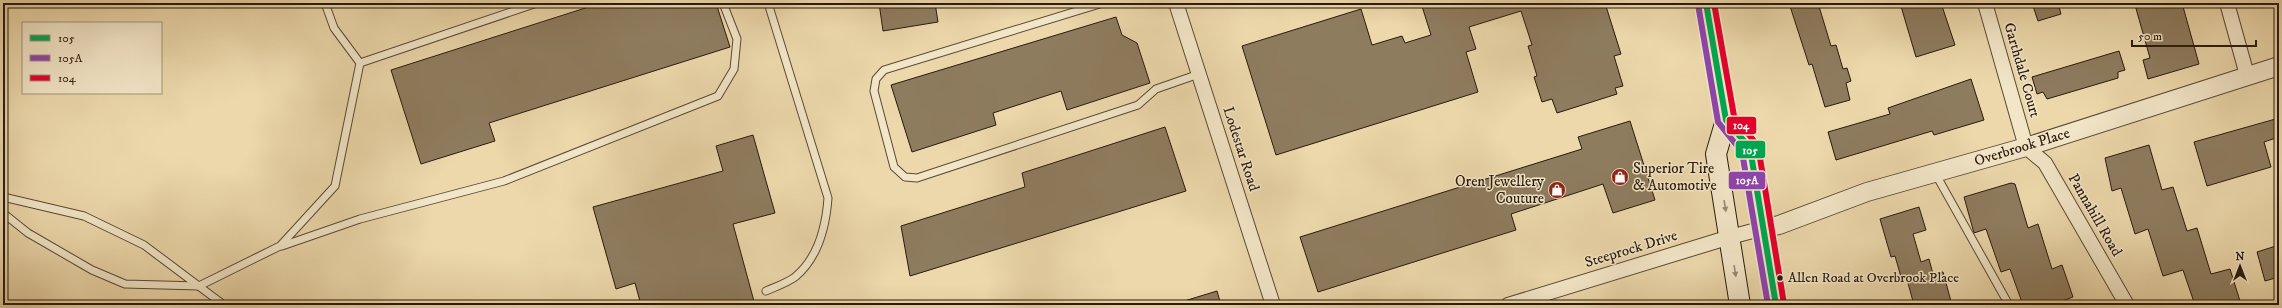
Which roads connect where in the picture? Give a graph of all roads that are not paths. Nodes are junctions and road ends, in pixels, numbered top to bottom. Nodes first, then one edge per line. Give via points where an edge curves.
1 (325, 3) edge
2 (537, 3) edge
3 (723, 3) edge
4 (768, 3) edge
5 (1103, 3) edge
6 (1176, 3) edge
7 (1706, 3) edge
8 (1986, 3) edge
9 (2227, 3) edge
10 (360, 63) junction
11 (2279, 66) edge
12 (1199, 74) junction
13 (2247, 75) junction
14 (1726, 120) junction
15 (2026, 147) junction
16 (1936, 173) junction
17 (3, 197) edge
18 (3, 213) edge
19 (1764, 228) junction
20 (1730, 237) junction
21 (280, 246) junction
22 (199, 286) junction
23 (766, 291) dead end
24 (222, 304) edge
25 (1273, 305) edge
26 (1508, 305) edge
27 (1740, 305) edge
28 (1776, 305) edge
29 (2009, 305) edge
30 (2127, 305) edge

1 - 10 lane via 334,28
2 - 10 lane
3 - 21 lane via 737,39 734,69 718,96 504,181 360,219
4 - 23 lane via 828,198 826,219 819,242 807,263 794,277
5 - 12 lane via 884,70 876,79 874,91 894,167 905,177 917,178 1138,105 1156,89
6 - 12 street, Lodestar Road
7 - 14 main road
8 - 15 street, Garthdale Court
9 - 13 street
10 - 21 lane via 335,186
11 - 13 street, Overbrook Place
12 - 25 street, Lodestar Road
13 - 15 street, Overbrook Place
14 - 19 main road via 1750,148
14 -> 20 main road via 1716,154
15 - 16 street, Overbrook Place
15 - 30 street, Pannahill Road via 2045,163
16 - 19 street, Overbrook Place via 1867,192 1779,225
16 - 29 lane
17 - 22 lane via 84,216 144,245
18 - 22 lane via 41,241 92,270 125,284
19 - 20 street, Steeprock Drive
19 - 28 main road
20 - 26 street, Steeprock Drive
20 -> 27 main road
21 - 22 lane
22 - 24 lane

